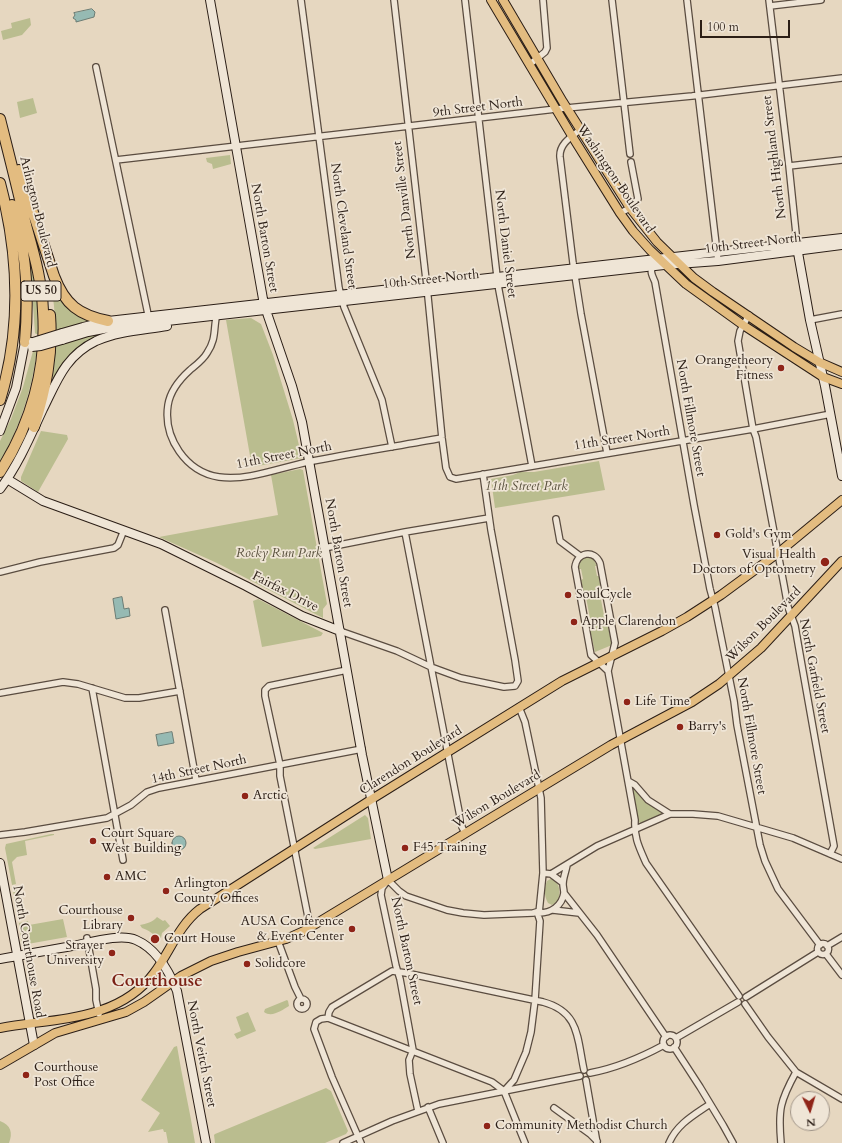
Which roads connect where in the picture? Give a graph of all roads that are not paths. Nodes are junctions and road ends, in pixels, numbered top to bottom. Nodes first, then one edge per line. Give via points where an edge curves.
1 (210, 0) edge
2 (301, 0) edge
3 (394, 0) edge
4 (465, 0) edge
5 (491, 0) edge
6 (503, 0) edge
7 (543, 0) edge
8 (612, 0) edge
9 (687, 0) edge
10 (821, 0) edge
11 (770, 3) edge
12 (538, 59) junction
13 (529, 65) junction
14 (96, 67) dead end
15 (842, 78) edge
16 (779, 86) junction
17 (698, 95) junction
18 (624, 103) junction
19 (556, 109) junction
20 (568, 109) junction
21 (479, 118) junction
22 (0, 119) edge
23 (408, 127) junction
24 (580, 130) junction
25 (572, 136) junction
26 (320, 137) junction
27 (7, 147) junction
28 (236, 147) junction
29 (630, 154) dead end
30 (116, 160) junction
31 (842, 160) edge
32 (631, 162) dead end
33 (789, 166) junction
34 (0, 178) edge
35 (0, 183) edge
36 (630, 208) junction
37 (620, 212) junction
38 (842, 238) edge
39 (842, 245) edge
40 (797, 247) junction
41 (716, 252) junction
42 (671, 257) junction
43 (657, 258) junction
44 (718, 261) junction
45 (679, 264) junction
46 (664, 265) junction
47 (652, 267) junction
48 (38, 271) junction
49 (574, 272) junction
50 (497, 281) junction
51 (427, 289) junction
52 (342, 298) junction
53 (265, 307) junction
54 (215, 314) junction
55 (842, 314) edge
56 (749, 315) junction
57 (149, 320) junction
58 (810, 320) junction
59 (108, 321) junction
60 (743, 325) junction
61 (62, 336) junction
62 (29, 345) junction
63 (820, 362) junction
64 (842, 372) edge
65 (823, 377) junction
66 (842, 384) edge
67 (0, 400) edge
68 (831, 414) junction
69 (34, 427) junction
70 (753, 429) junction
71 (0, 431) edge
72 (442, 438) junction
73 (683, 440) junction
74 (392, 447) junction
75 (607, 453) junction
76 (309, 461) junction
77 (532, 466) junction
78 (446, 468) joint
79 (482, 474) junction
80 (4, 476) edge
81 (842, 476) edge
82 (0, 489) edge
83 (842, 500) edge
84 (489, 518) junction
85 (556, 519) dead end
86 (124, 530) junction
87 (405, 532) junction
88 (324, 548) junction
89 (778, 553) junction
90 (580, 556) junction
91 (842, 560) edge
92 (0, 572) edge
93 (714, 600) junction
94 (165, 610) dead end
95 (791, 616) junction
96 (340, 631) junction
97 (612, 655) junction
98 (598, 662) junction
99 (431, 667) junction
100 (347, 670) junction
101 (608, 671) junction
102 (729, 676) junction
103 (92, 688) junction
104 (180, 691) junction
105 (0, 693) edge
106 (519, 707) junction
107 (620, 740) junction
108 (362, 749) junction
109 (447, 752) junction
110 (280, 765) junction
111 (196, 780) junction
112 (628, 780) junction
113 (538, 789) junction
114 (372, 799) junction
115 (115, 814) junction
116 (670, 814) junction
117 (756, 827) junction
118 (634, 829) junction
119 (465, 833) junction
120 (0, 835) edge
121 (294, 849) junction
122 (830, 854) junction
123 (842, 859) edge
124 (123, 860) dead end
125 (0, 863) edge
126 (567, 865) junction
127 (543, 873) junction
128 (551, 874) junction
129 (388, 880) junction
130 (563, 883) junction
131 (564, 893) junction
132 (553, 910) junction
133 (541, 912) junction
134 (579, 913) junction
135 (310, 927) junction
136 (842, 937) edge
137 (87, 941) junction
138 (278, 941) junction
139 (820, 945) junction
140 (827, 946) junction
141 (818, 952) junction
142 (826, 954) junction
143 (17, 956) junction
144 (0, 960) edge
145 (161, 961) junction
146 (398, 972) junction
147 (842, 976) edge
148 (173, 982) junction
149 (746, 997) junction
150 (300, 999) dead end
151 (738, 999) junction
152 (536, 1000) junction
153 (745, 1004) junction
154 (99, 1011) junction
155 (328, 1018) junction
156 (100, 1020) junction
157 (29, 1024) junction
158 (0, 1028) edge
159 (666, 1036) junction
160 (676, 1038) junction
161 (34, 1045) junction
162 (664, 1045) junction
163 (674, 1048) junction
164 (413, 1050) junction
165 (0, 1065) edge
166 (584, 1070) junction
167 (796, 1072) junction
168 (590, 1074) junction
169 (580, 1076) junction
170 (586, 1080) junction
171 (504, 1091) junction
172 (842, 1099) edge
173 (710, 1104) junction
174 (428, 1107) junction
175 (554, 1108) dead end
176 (418, 1111) junction
177 (358, 1136) junction
178 (597, 1142) edge
179 (206, 1143) edge
180 (343, 1143) edge
181 (361, 1143) edge
182 (443, 1143) edge
183 (525, 1143) edge
184 (670, 1143) edge
185 (733, 1143) edge
186 (782, 1143) edge

1 - 28 main road, North Barton Street
2 - 26 street, North Cleveland Street
3 - 23 street, North Danville Street
4 - 21 street, North Daniel Street
5 - 13 main road, Washington Boulevard
6 - 12 main road, Washington Boulevard
7 - 12 street via 547,48
8 - 18 street
9 - 17 street
10 - 11 street
11 - 16 street, North Highland Street
12 - 13 street
12 - 20 main road, Washington Boulevard
13 - 19 main road, Washington Boulevard
14 - 30 street
15 - 16 street, 9th Street North
16 - 17 street, 9th Street North
16 - 33 street, North Highland Street
17 - 18 street, 9th Street North
17 - 41 street
18 - 20 street, 9th Street North
18 - 29 street
19 - 20 street, 9th Street North
19 - 21 street, 9th Street North
19 - 25 main road, Washington Boulevard
20 - 24 main road, Washington Boulevard
21 - 23 street, 9th Street North
21 - 50 street, North Daniel Street
22 - 27 highway, Arlington Boulevard / US 50
23 - 26 street, 9th Street North
23 - 51 street, North Danville Street
24 - 25 street
24 - 36 main road, Washington Boulevard
25 - 37 main road, Washington Boulevard
25 - 49 street via 560,151
26 - 28 street, 9th Street North
26 - 52 street, North Cleveland Street
27 - 48 highway, Arlington Boulevard / US 50
27 - 59 highway via 20,172 61,292 82,313
28 - 30 street, 9th Street North
28 - 53 main road, North Barton Street
30 - 57 street
31 - 33 street
32 - 36 street via 638,199
33 - 40 street, North Highland Street
34 - 62 highway via 12,206 25,261
35 - 67 highway, US 50 via 11,234 16,291 12,347
36 - 37 street
36 - 42 main road, Washington Boulevard
37 - 43 main road, Washington Boulevard
38 - 40 main road, 10th Street North
39 - 40 main road, 10th Street North
40 - 41 main road, 10th Street North
40 - 44 main road, 10th Street North
40 - 58 main road, North Highland Street
41 - 42 main road, 10th Street North
41 - 44 street
42 - 43 main road, 10th Street North
42 - 45 main road, Washington Boulevard
43 - 46 main road, Washington Boulevard
43 - 47 street
43 - 49 main road, 10th Street North
44 - 45 main road, 10th Street North
45 - 46 main road, 10th Street North
45 - 56 main road, Washington Boulevard via 703,284
46 - 47 main road, 10th Street North
46 - 60 main road, Washington Boulevard via 698,294
47 - 49 main road, 10th Street North
47 - 73 street, North Fillmore Street via 651,273 655,282
48 - 69 highway via 49,296 51,340 49,370
48 - 80 highway, Arlington Boulevard / US 50 via 44,323 40,372 35,394
49 - 50 main road, 10th Street North
49 - 75 street
50 - 51 main road, 10th Street North
50 - 77 street, North Daniel Street
51 - 52 main road, 10th Street North
51 - 72 street, North Danville Street
52 - 53 main road, 10th Street North
52 - 74 street, North Cleveland Street via 382,400
53 - 54 main road, 10th Street North
53 - 76 main road, North Barton Street via 298,405
54 - 57 main road, 10th Street North
54 - 69 main road via 113,336 86,347 68,362 60,374
54 - 76 street, 11th Street North via 215,335 210,348 202,361 182,377 170,398 167,418 171,436 184,459 206,474 219,477 250,475
55 - 58 street
56 - 60 street, North Garfield Street
56 - 63 main road, Washington Boulevard
57 - 59 main road, 10th Street North
57 - 61 main road, 10th Street North
58 - 63 main road, North Highland Street
59 - 61 main road, 10th Street North via 83,326
60 - 65 main road, Washington Boulevard
60 - 70 street, North Garfield Street via 738,341
61 - 62 main road, 10th Street North, bridge
62 - 71 main road
63 - 64 main road, Washington Boulevard
63 - 65 main road, North Highland Street
65 - 66 main road, Washington Boulevard
65 - 68 main road, North Highland Street
68 - 70 street, 11th Street North
68 - 81 main road, North Highland Street
69 - 80 main road via 21,455
70 - 73 street, 11th Street North
70 - 89 street, North Garfield Street
72 - 74 street, 11th Street North
72 - 78 street, North Danville Street
73 - 75 street, 11th Street North
73 - 93 street, North Fillmore Street
74 - 76 street, 11th Street North
75 - 77 street, 11th Street North
76 - 88 main road, North Barton Street
77 - 79 street, 11th Street North
78 - 79 street, 11th Street North via 450,478
79 - 84 street
80 - 82 main road
80 - 86 main road, Fairfax Drive via 43,500
83 - 89 main road, Clarendon Boulevard
84 - 87 street
84 - 99 street, Fairfax Drive via 518,681 515,686 504,688
85 - 90 street via 560,541
86 - 92 street via 118,545 114,548
86 - 96 main road, Fairfax Drive via 161,544 302,616
87 - 88 street
87 - 99 street
88 - 96 main road, North Barton Street
89 - 93 main road, Clarendon Boulevard
89 - 95 street, North Garfield Street
90 - 97 street via 589,554 597,558 600,567 615,643
90 - 98 street via 575,565 592,655
91 - 95 main road, Wilson Boulevard
93 - 97 main road, Clarendon Boulevard via 662,631
93 - 102 street, North Fillmore Street
94 - 104 street
95 - 102 main road, Wilson Boulevard
95 - 122 street, North Garfield Street via 795,626 834,846
96 - 99 street, Fairfax Drive via 397,651
96 - 100 main road, North Barton Street
97 - 98 main road, Clarendon Boulevard
97 - 101 street
98 - 101 street
98 - 106 main road, Clarendon Boulevard via 562,680
99 - 109 street
100 - 108 main road, North Barton Street
100 - 110 street via 269,686 265,690 264,696
101 - 107 street
102 - 107 main road, Wilson Boulevard via 692,702
102 - 117 street, North Fillmore Street
103 - 104 street via 125,698
103 - 105 street via 63,682
103 - 115 street
104 - 111 street
106 - 109 main road, Clarendon Boulevard
106 - 113 street via 525,722
107 - 112 street
107 - 113 main road, Wilson Boulevard
108 - 110 street, 14th Street North
108 - 114 main road, North Barton Street
109 - 114 main road, Clarendon Boulevard
109 - 119 street
110 - 111 street, 14th Street North
110 - 121 street
111 - 115 street, 14th Street North via 153,789
112 - 116 street via 648,800
112 - 118 street via 635,820
113 - 119 main road, Wilson Boulevard
113 - 127 street via 541,798
114 - 121 main road, Clarendon Boulevard
114 - 129 main road, North Barton Street
115 - 120 street, 14th Street North via 98,820
115 - 124 street
116 - 117 street via 718,816
116 - 118 street
117 - 122 street via 793,838
117 - 139 street, North Fillmore Street via 765,861 778,889
118 - 126 street via 597,846
118 - 151 street via 636,841 646,863
119 - 129 main road, Wilson Boulevard
121 - 135 street
121 - 145 main road, Clarendon Boulevard via 192,915
122 - 123 street
125 - 143 main road, North Courthouse Road
126 - 128 street
126 - 130 street
127 - 128 street
127 - 133 street
128 - 130 street
129 - 133 street via 406,896 448,910 484,915
129 - 135 main road, Wilson Boulevard
129 - 146 street, North Barton Street via 382,888 381,895
130 - 131 street
131 - 132 street via 560,903
131 - 134 street
132 - 133 street
132 - 134 street
133 - 152 street via 538,915 540,921
134 - 159 street
135 - 138 main road, Wilson Boulevard
136 - 140 street
137 - 143 main road, North Veitch Street
137 - 145 main road, North Veitch Street via 135,939 155,953
137 - 154 street
138 - 148 main road, Wilson Boulevard via 215,959
138 - 150 street
139 - 140 street
139 - 141 street via 817,948
140 - 142 street
141 - 142 street
141 - 149 street
142 - 147 street
143 - 144 main road, North Veitch Street
143 - 157 main road, North Courthouse Road
145 - 148 main road, North Veitch Street
145 - 154 main road, Clarendon Boulevard via 139,989
146 - 152 street
146 - 155 street via 392,971 332,1007
146 - 164 street, North Barton Street
148 - 156 main road, Wilson Boulevard via 136,1007
148 - 179 main road, North Veitch Street via 177,991
149 - 151 street via 742,995
149 - 153 street
151 - 153 street via 742,1005
151 - 160 street
152 - 166 street via 564,1011 572,1021
152 - 171 street via 526,1052 514,1080
153 - 167 street
154 - 156 street
154 - 157 main road, Clarendon Boulevard
155 - 164 street
155 - 177 street via 316,1022 314,1028
156 - 161 main road, Wilson Boulevard via 61,1030
157 - 158 main road, Clarendon Boulevard
157 - 161 main road, North Courthouse Road
159 - 160 street
159 - 162 street via 663,1040
160 - 163 street
161 - 165 main road, Wilson Boulevard
162 - 163 street
162 - 168 street via 630,1062
163 - 173 street
164 - 171 street via 492,1082
164 - 176 street, North Barton Street via 409,1065
166 - 168 street
166 - 169 street
167 - 172 street
167 - 186 street via 782,1102
168 - 170 street
169 - 170 street via 582,1080
169 - 171 street
170 - 178 street
171 - 174 street
171 - 183 street
173 - 184 street via 685,1121 675,1131
173 - 185 street
174 - 176 street
174 - 182 street
175 - 178 street
176 - 177 street
177 - 180 street
177 - 181 street

